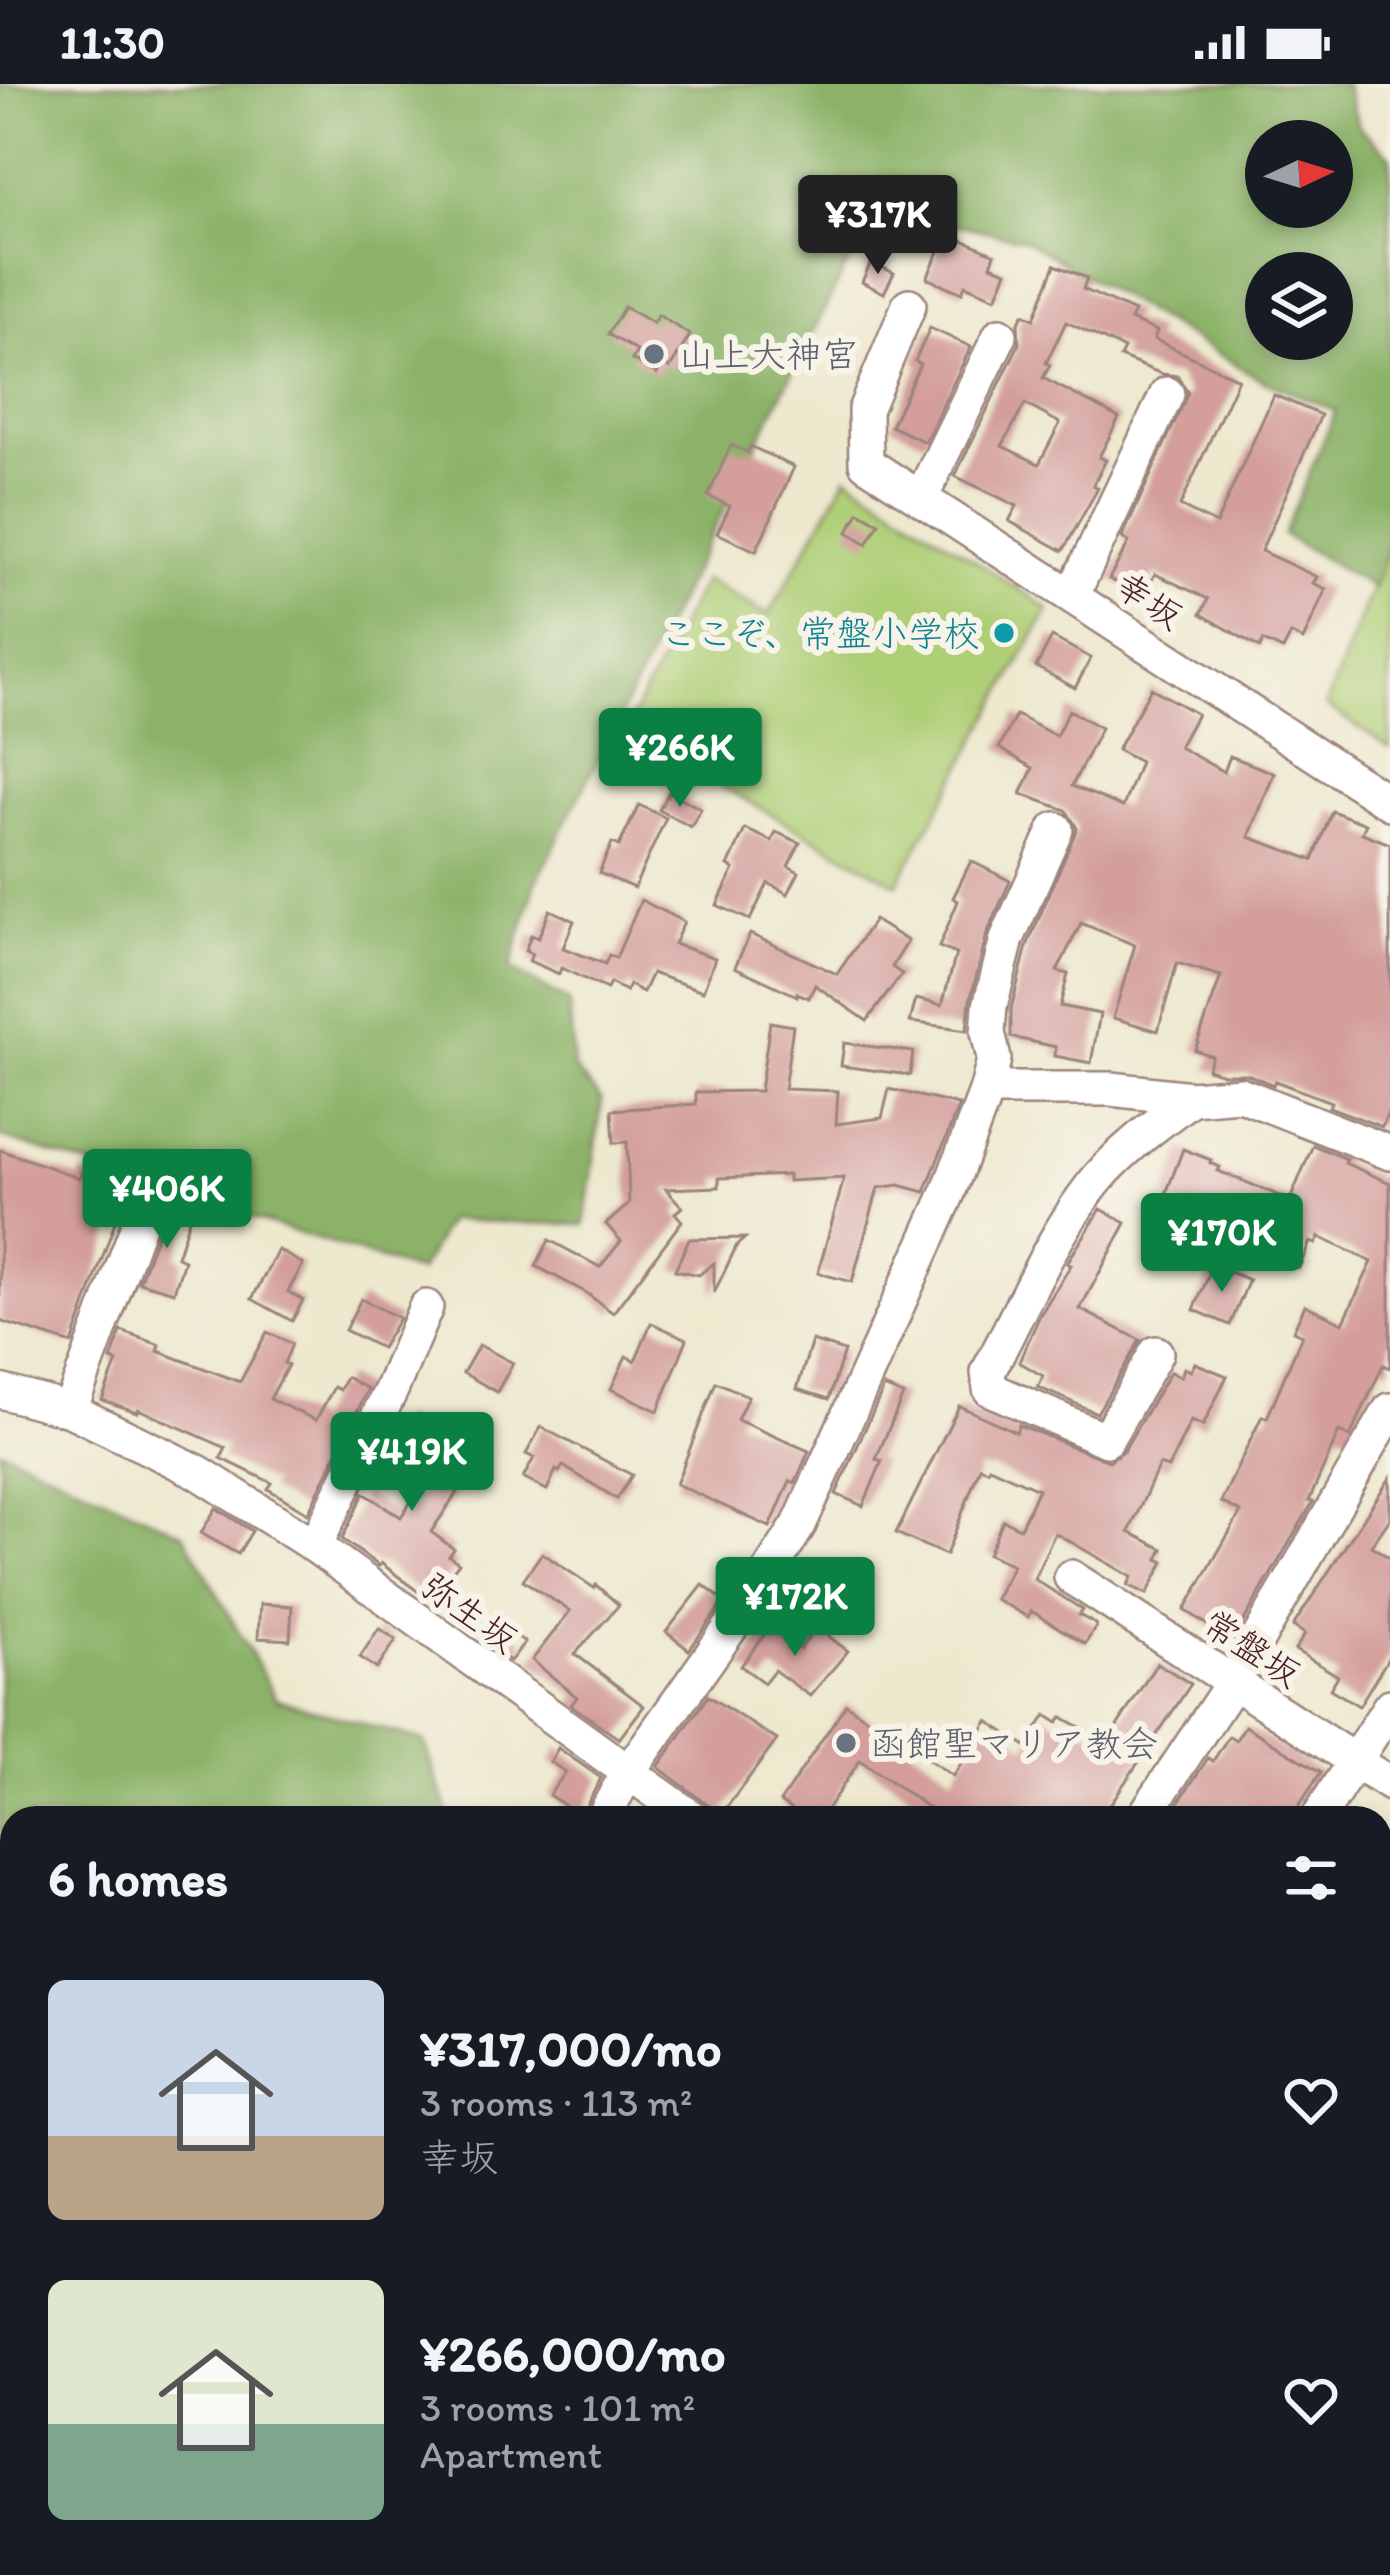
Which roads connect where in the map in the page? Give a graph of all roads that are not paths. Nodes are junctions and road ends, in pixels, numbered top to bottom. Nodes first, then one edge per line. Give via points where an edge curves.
1 (909, 305) dead end
2 (1000, 335) dead end
3 (1167, 394) dead end
4 (921, 498) junction
5 (1072, 596) junction
6 (1390, 803) edge
7 (1056, 829) dead end
8 (988, 1089) junction
9 (1191, 1098) junction
10 (1390, 1153) edge
11 (152, 1187) dead end
12 (425, 1307) dead end
13 (1156, 1353) dead end
14 (0, 1390) edge
15 (70, 1410) junction
16 (1390, 1410) edge
17 (315, 1546) junction
18 (1071, 1577) dead end
19 (1233, 1682) junction
20 (1390, 1706) edge
21 (1354, 1761) junction
22 (627, 1774) junction
23 (1390, 1784) edge
24 (610, 1806) edge
25 (674, 1806) edge
26 (1151, 1806) edge
27 (1326, 1806) edge

1 - 4 street, 幸坂 via 865,410 866,463
2 - 4 street
3 - 5 street
4 - 5 street, 幸坂
5 - 6 street, 幸坂
7 - 8 street via 1007,938 990,1006
8 - 9 street
8 - 22 street via 799,1525
9 - 10 street via 1240,1094
9 - 13 street via 1096,1181 988,1372 990,1389 1106,1440
11 - 15 street
12 - 17 street
14 - 15 street, 弥生坂
15 - 17 street, 弥生坂 via 198,1472
16 - 19 street
17 - 22 street, 弥生坂
18 - 19 street, 常盤坂
19 - 21 street, 常盤坂
19 - 26 street
20 - 21 street
21 - 23 street, 常盤坂
21 - 27 street
22 - 24 street
22 - 25 street, 弥生坂

